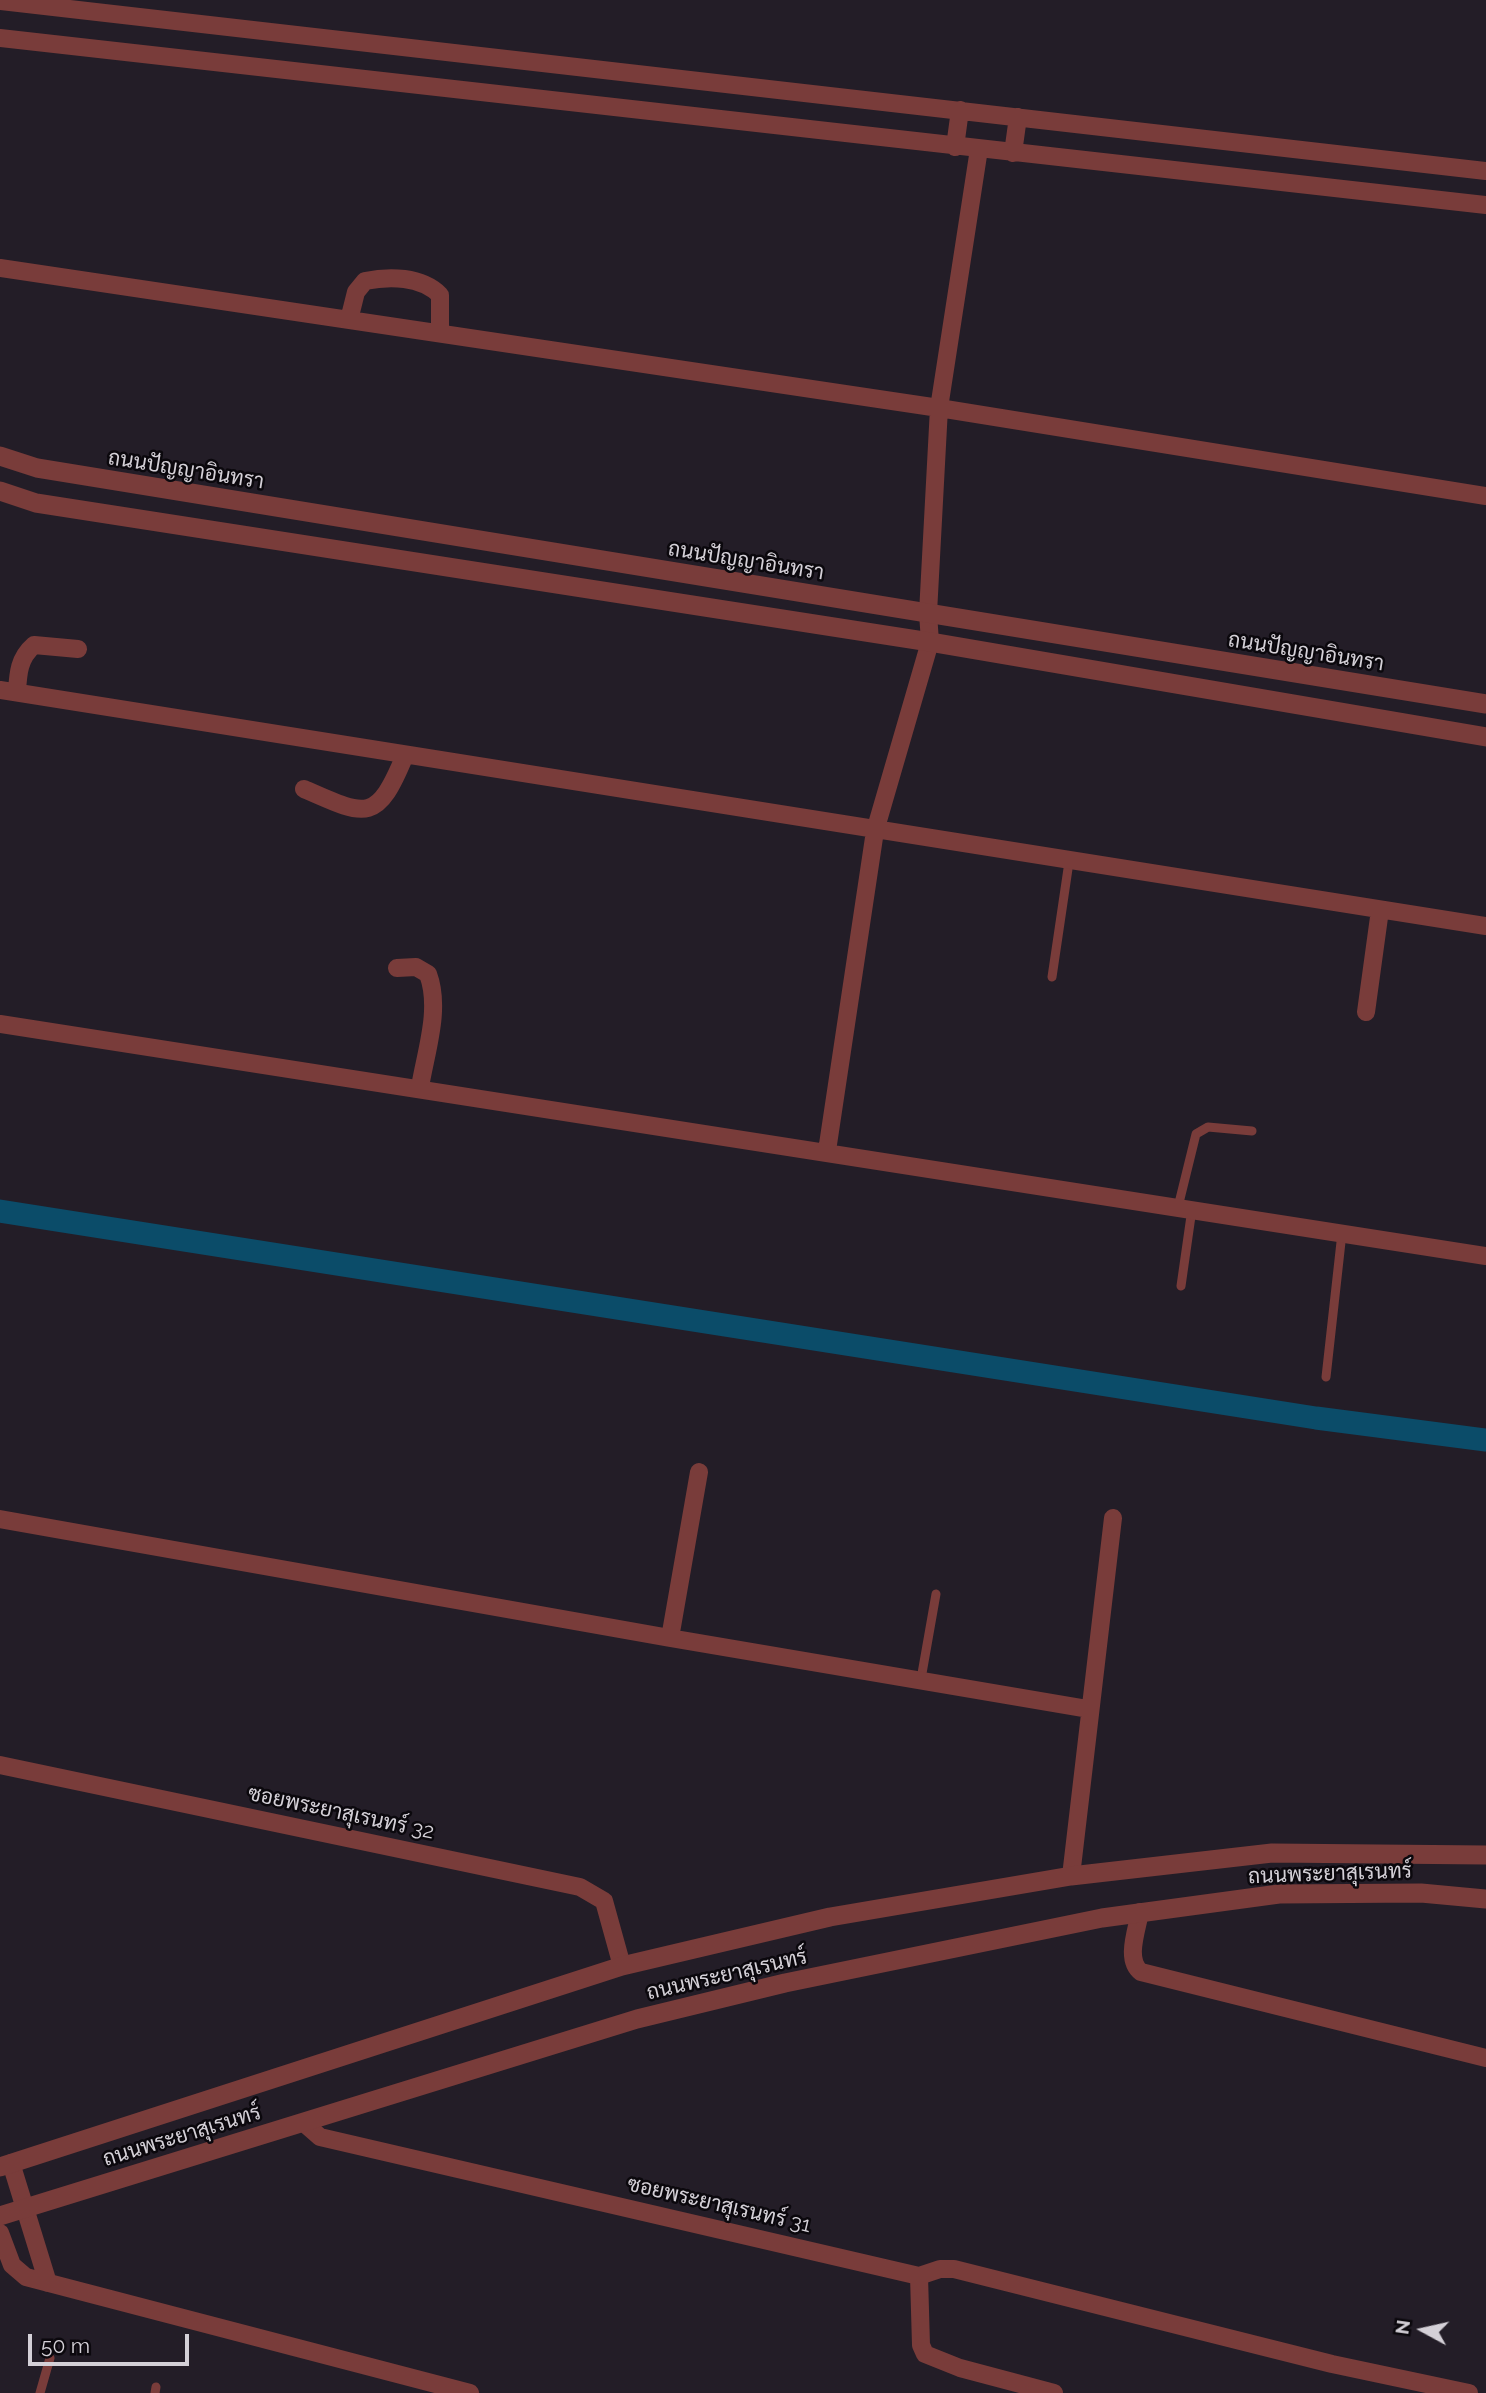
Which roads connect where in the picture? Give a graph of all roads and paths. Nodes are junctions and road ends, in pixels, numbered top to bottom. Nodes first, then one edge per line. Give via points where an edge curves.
1 (0, 1) edge
2 (0, 38) edge
3 (960, 110) junction
4 (1017, 117) junction
5 (955, 147) junction
6 (979, 149) junction
7 (1013, 153) junction
8 (1486, 171) edge
9 (1486, 205) edge
10 (0, 268) edge
11 (349, 320) junction
12 (440, 333) junction
13 (939, 408) junction
14 (0, 456) edge
15 (0, 491) edge
16 (1486, 496) edge
17 (928, 613) junction
18 (930, 642) junction
19 (78, 649) dead end
20 (9, 691) edge
21 (1486, 704) edge
22 (1486, 737) edge
23 (405, 755) junction
24 (304, 789) dead end
25 (875, 831) junction
26 (1069, 862) junction
27 (1380, 910) junction
28 (1486, 926) edge
29 (397, 968) dead end
30 (1052, 977) dead end
31 (1366, 1012) dead end
32 (0, 1024) edge
33 (420, 1087) junction
34 (1251, 1130) dead end
35 (827, 1151) junction
36 (1185, 1208) junction
37 (1342, 1233) junction
38 (1486, 1256) edge
39 (1181, 1286) dead end
40 (1326, 1377) dead end
41 (699, 1472) dead end
42 (1113, 1518) dead end
43 (0, 1519) edge
44 (936, 1594) dead end
45 (670, 1638) junction
46 (921, 1679) junction
47 (1088, 1709) junction
48 (0, 1765) edge
49 (1486, 1855) edge
50 (1071, 1876) junction
51 (1486, 1899) edge
52 (1140, 1912) junction
53 (622, 1966) junction
54 (1486, 2058) edge
55 (304, 2123) junction
56 (5, 2165) edge
57 (23, 2208) junction
58 (0, 2216) edge
59 (0, 2233) edge
60 (919, 2276) junction
61 (48, 2283) junction
62 (50, 2358) dead end
63 (40, 2393) edge
64 (470, 2393) edge
65 (1054, 2393) edge
66 (1469, 2393) edge

1 - 3 street
2 - 5 street
3 - 4 street
3 - 5 street
4 - 7 street
4 - 8 street
5 - 6 street
6 - 7 street
6 - 13 street
7 - 9 street
10 - 11 street
11 - 12 street
11 - 12 street via 356,292 365,281 419,281 440,295
12 - 13 street
13 - 16 street
13 - 17 street
14 - 17 street, ถนนปัญญาอินทรา via 37,468
15 - 18 street via 36,503
17 - 18 street
17 - 21 street, ถนนปัญญาอินทรา
18 - 22 street
18 - 25 street
19 - 20 street via 34,645 24,654
20 - 23 street
23 - 24 street via 390,792 379,804 365,809 342,806
23 - 25 street
25 - 26 street
25 - 35 street
26 - 27 street
26 - 30 lane
27 - 28 street
27 - 31 street
29 - 33 street via 416,967 428,974 433,986
32 - 33 street
33 - 35 street
34 - 36 lane via 1208,1127 1196,1134
35 - 36 street
36 - 37 street
36 - 39 lane
37 - 38 street
37 - 40 lane
41 - 45 street
42 - 47 street
43 - 45 street
44 - 46 lane
45 - 46 street
46 - 47 street
47 - 50 street
48 - 53 street, ซอยพระยาสุเรนทร์ 32 via 580,1887 604,1901
49 - 50 street, ถนนพระยาสุเรนทร์ via 1272,1853
50 - 53 street, ถนนพระยาสุเรนทร์ via 830,1917
51 - 52 street, ถนนพระยาสุเรนทร์ via 1421,1893 1279,1894
52 - 54 street via 1133,1958 1141,1972
52 - 55 street, ถนนพระยาสุเรนทร์ via 785,1983 637,2019
53 - 56 street, ถนนพระยาสุเรนทร์
55 - 57 street, ถนนพระยาสุเรนทร์
55 - 60 street, ซอยพระยาสุเรนทร์ 31 via 320,2137
56 - 57 street
57 - 58 street, ถนนพระยาสุเรนทร์
57 - 61 street
59 - 61 street via 12,2265 26,2277
60 - 65 street via 925,2354
60 - 66 street via 954,2269 1332,2364
61 - 64 street
62 - 63 lane

